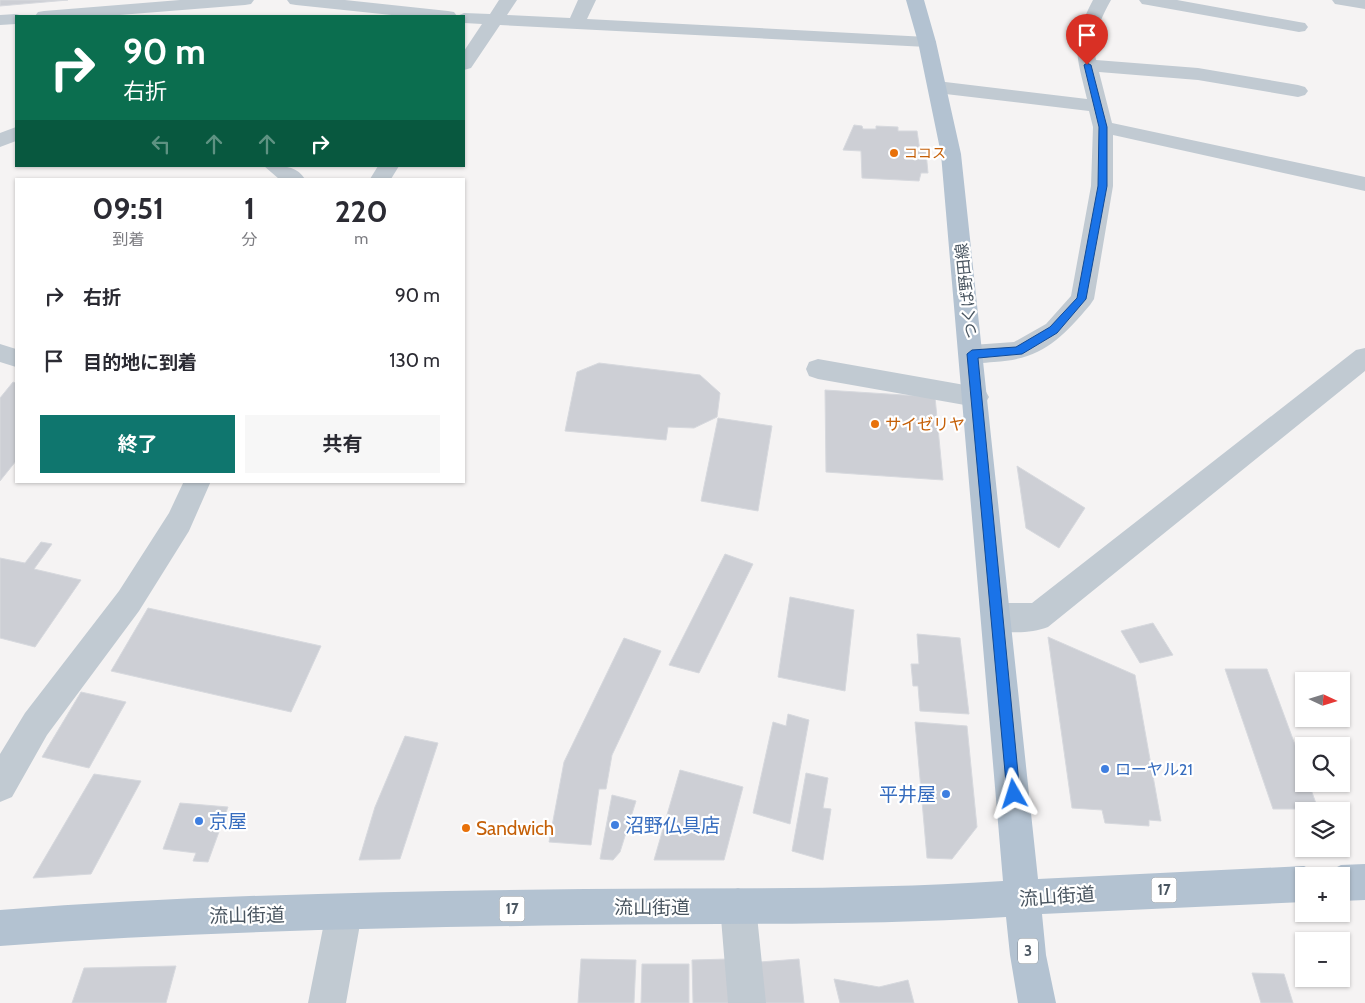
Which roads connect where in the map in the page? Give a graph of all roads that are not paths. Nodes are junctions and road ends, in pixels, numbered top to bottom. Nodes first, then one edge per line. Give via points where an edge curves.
1 (232, 0) edge
2 (245, 0) edge
3 (296, 0) edge
4 (508, 0) edge
5 (587, 0) edge
6 (915, 0) edge
7 (1102, 0) edge
8 (1148, 0) edge
9 (1341, 0) edge
10 (1365, 4) edge
11 (56, 15) edge
12 (228, 15) edge
13 (438, 15) edge
14 (465, 18) edge
15 (15, 19) edge
16 (0, 20) edge
17 (495, 21) junction
18 (576, 25) junction
19 (1299, 27) dead end
20 (927, 42) junction
21 (465, 63) edge
22 (1087, 65) junction
23 (937, 87) junction
24 (1298, 91) dead end
25 (1100, 116) junction
26 (15, 134) edge
27 (0, 141) edge
28 (276, 167) edge
29 (388, 167) edge
30 (293, 178) edge
31 (381, 178) edge
32 (1365, 184) edge
33 (0, 353) edge
34 (972, 354) junction
35 (1365, 357) edge
36 (15, 358) edge
37 (818, 369) dead end
38 (976, 398) junction
39 (197, 483) edge
40 (996, 617) junction
41 (0, 785) edge
42 (1350, 882) edge
43 (1365, 882) edge
44 (1295, 884) edge
45 (1024, 899) junction
46 (738, 906) junction
47 (344, 913) junction
48 (0, 928) edge
49 (327, 1003) edge
50 (747, 1003) edge
51 (1037, 1003) edge

1 - 2 street
1 - 11 street
1 - 12 street
3 - 13 street
4 - 17 street
5 - 18 street
6 - 20 main road, つくば野田線 / 3
7 - 22 street via 1089,24 1084,53
8 - 19 street
9 - 10 street
14 - 17 street
15 - 16 street
17 - 18 street
17 - 21 street
18 - 20 street
20 - 23 main road, つくば野田線 / 3
22 - 24 street via 1198,74
22 - 25 street
23 - 25 street
23 - 34 main road, つくば野田線 / 3 via 951,154
25 - 32 street
25 - 34 street via 1102,186 1082,299 1054,330 1018,351
26 - 27 street
28 - 30 street
29 - 31 street
33 - 36 street
34 - 38 main road, つくば野田線 / 3
35 - 40 street via 1037,617
37 - 38 street
38 - 40 main road, つくば野田線 / 3
39 - 41 street via 179,522 129,601 36,724
40 - 45 main road, つくば野田線 / 3
42 - 43 main road
44 - 45 main road, 流山街道 / 17
45 - 46 main road, 流山街道 / 17 via 909,905
45 - 51 main road, つくば野田線 / 3 via 1028,955
46 - 47 main road, 流山街道 / 17
46 - 50 street
47 - 48 main road, 流山街道 / 17 via 131,918
47 - 49 street

